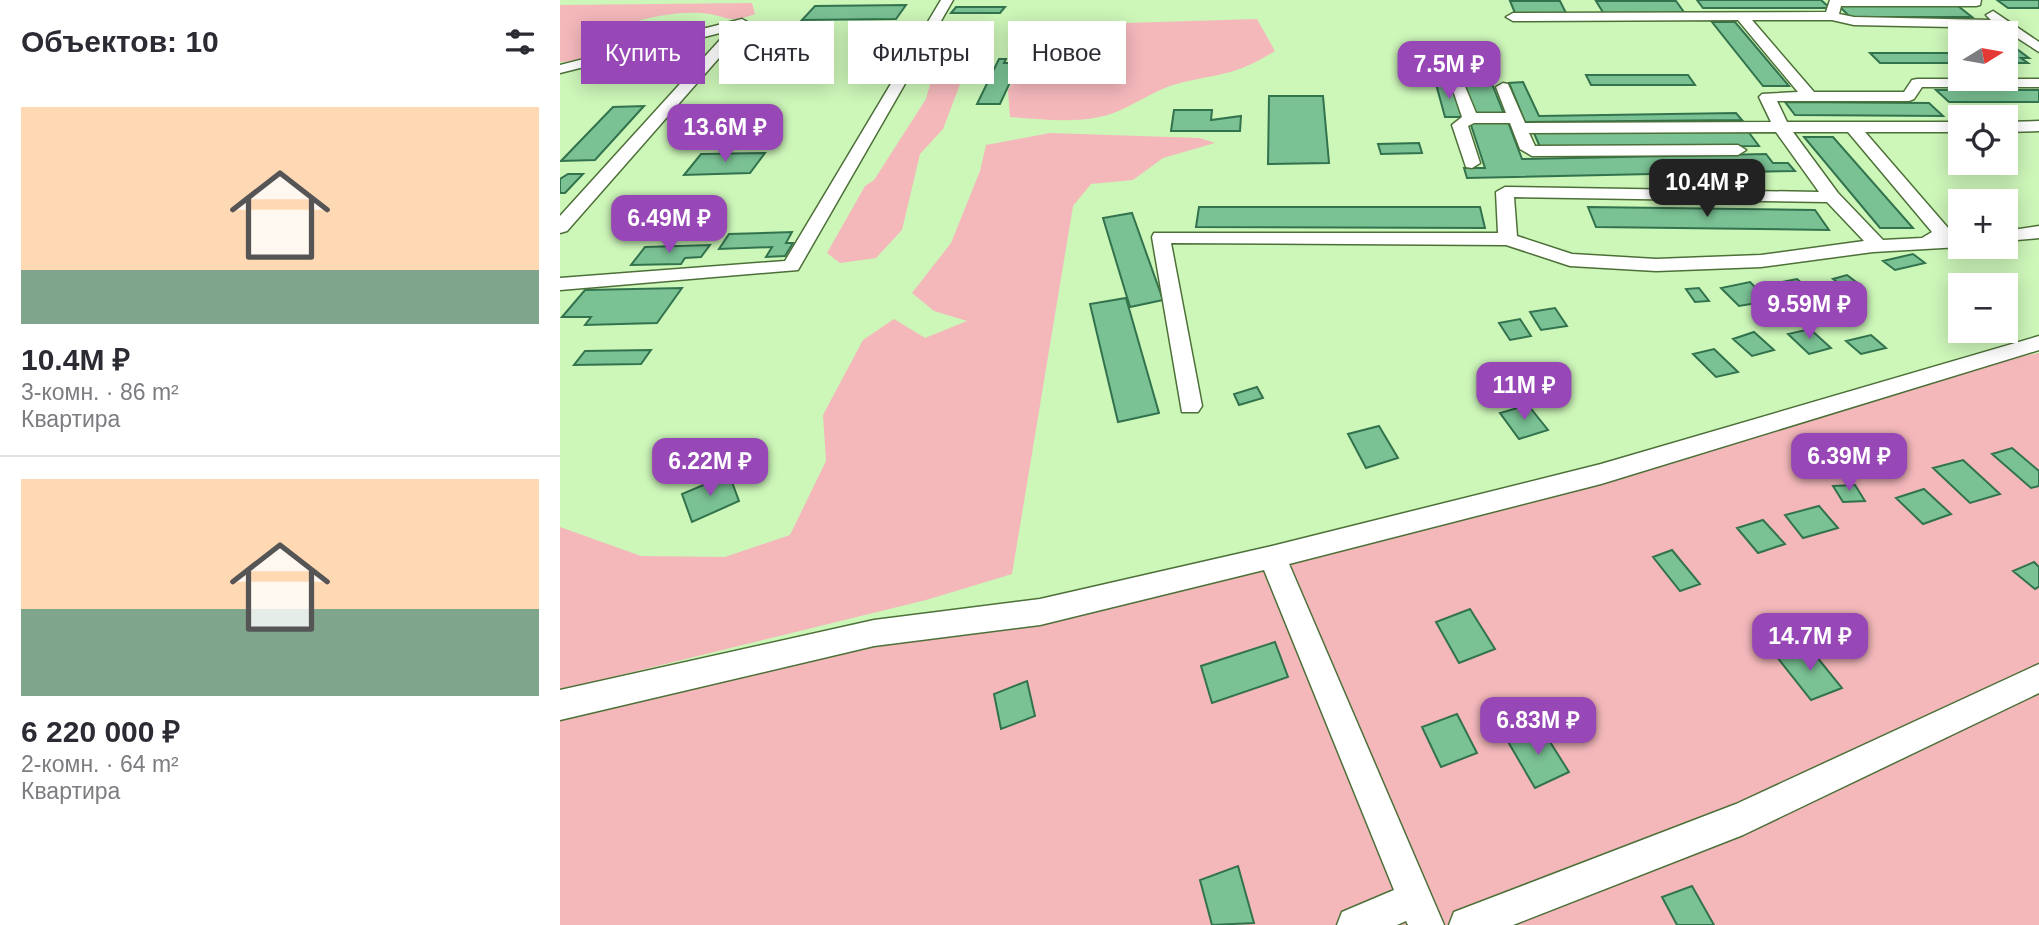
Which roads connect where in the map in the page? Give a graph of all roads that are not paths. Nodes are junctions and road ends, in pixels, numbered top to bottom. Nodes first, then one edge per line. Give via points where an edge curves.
1 (947, 0) edge
2 (1974, 1) edge
3 (1741, 16) junction
4 (1832, 16) junction
5 (1513, 17) dead end
6 (2002, 21) edge
7 (1948, 23) edge
8 (2018, 33) edge
9 (2039, 48) edge
10 (560, 69) edge
11 (2039, 83) edge
12 (1459, 87) dead end
13 (1503, 87) dead end
14 (1810, 97) junction
15 (1470, 118) junction
16 (1517, 123) junction
17 (2039, 126) edge
18 (1781, 127) junction
19 (1948, 127) edge
20 (2018, 127) edge
21 (1853, 128) junction
22 (1738, 150) dead end
23 (1472, 163) dead end
24 (1832, 197) junction
25 (560, 227) edge
26 (2039, 232) edge
27 (1948, 234) edge
28 (2018, 235) edge
29 (1508, 239) junction
30 (1948, 240) edge
31 (1874, 243) junction
32 (560, 284) edge
33 (2039, 344) edge
34 (1190, 407) dead end
35 (1272, 557) junction
36 (2039, 678) edge
37 (560, 705) edge
38 (1421, 912) edge
39 (1355, 925) edge
40 (1467, 925) edge

1 - 32 street via 791,266
2 - 4 street via 1835,2
2 - 6 street
3 - 4 street
3 - 5 street
3 - 14 street
4 - 7 street via 1854,21
8 - 9 street
10 - 25 street via 742,23
11 - 14 street via 1917,83 1909,96
12 - 15 street
13 - 16 street
14 - 18 street via 1767,97
15 - 16 street
15 - 23 street via 1460,125
16 - 18 street
16 - 22 street via 1528,149 1539,153
17 - 20 street
18 - 21 street
18 - 24 street
19 - 21 street
21 - 27 street
24 - 29 street via 1505,192
24 - 31 street
26 - 28 street
29 - 31 street via 1570,260 1656,265 1761,261
29 - 34 street via 1161,237
30 - 31 street
33 - 35 street via 1601,474
35 - 37 street via 1040,612 874,633
35 - 38 street
36 - 40 street via 1743,818
38 - 39 street

